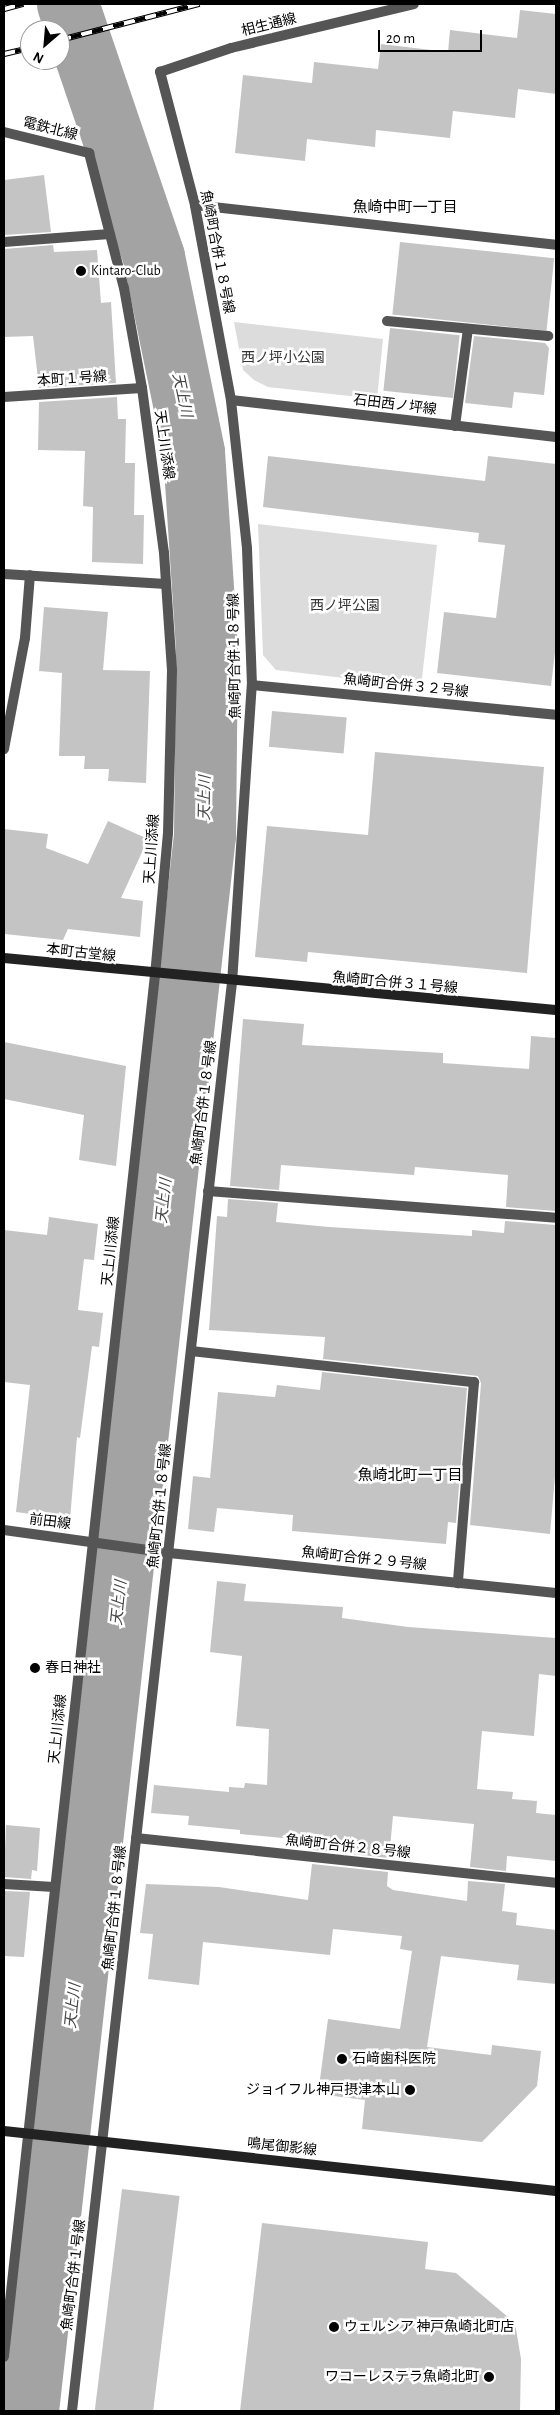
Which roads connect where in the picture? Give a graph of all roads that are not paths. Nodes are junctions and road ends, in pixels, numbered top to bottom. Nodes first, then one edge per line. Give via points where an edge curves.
1 (414, 4) edge
2 (160, 72) joint
3 (4, 132) edge
4 (89, 153) joint
5 (195, 205) junction
6 (110, 234) junction
7 (4, 242) edge
8 (556, 245) edge
9 (387, 321) dead end
10 (468, 328) junction
11 (548, 336) dead end
12 (142, 388) junction
13 (4, 397) edge
14 (231, 400) junction
15 (455, 426) junction
16 (556, 437) edge
17 (4, 574) edge
18 (30, 575) junction
19 (166, 584) junction
20 (252, 685) junction
21 (556, 715) edge
22 (4, 749) edge
23 (4, 958) edge
24 (160, 976) junction
25 (221, 982) joint
26 (232, 983) junction
27 (556, 1010) edge
28 (208, 1190) junction
29 (556, 1218) edge
30 (191, 1351) junction
31 (4, 1530) edge
32 (93, 1541) junction
33 (169, 1553) junction
34 (458, 1583) junction
35 (556, 1593) edge
36 (136, 1838) junction
37 (556, 1883) edge
38 (4, 1884) edge
39 (54, 1888) junction
40 (4, 2131) edge
41 (27, 2133) junction
42 (103, 2141) junction
43 (556, 2191) edge
44 (4, 2356) edge
45 (72, 2411) edge

1 - 2 street, 相生通線 via 231,48
2 - 5 street, 魚崎町合併１８号線
3 - 4 street, 電鉄北線
4 - 6 street, 天上川添線
5 - 8 street
5 - 14 street, 魚崎町合併１８号線
6 - 7 street
6 - 12 street, 天上川添線
9 - 10 street
10 - 11 street
10 - 15 street
12 - 13 street, 本町１号線
12 - 19 street, 天上川添線
14 - 15 street, 石田西ノ坪線
14 - 20 street, 魚崎町合併１８号線 via 247,548
15 - 16 street, 石田西ノ坪線
17 - 18 street
18 - 19 street
18 - 22 street via 23,648
19 - 24 street, 天上川添線 via 172,670
20 - 21 street, 魚崎町合併３２号線
20 - 26 street, 魚崎町合併１８号線
23 - 24 street, 本町古堂線
24 - 25 street, 本町古堂線
24 - 32 street, 天上川添線
25 - 26 street, 魚崎町合併３１号線
26 - 27 street, 魚崎町合併３１号線
26 - 28 street, 魚崎町合併１８号線
28 - 29 street
28 - 30 street, 魚崎町合併１８号線
30 - 33 street, 魚崎町合併１８号線
30 - 34 street via 474,1382
31 - 32 street, 前田線
32 - 33 street, 前田線
32 - 39 street, 天上川添線
33 - 34 street, 魚崎町合併２９号線
33 - 36 street, 魚崎町合併１８号線
34 - 35 street, 魚崎町合併２９号線
36 - 37 street, 魚崎町合併２８号線
36 - 42 street, 魚崎町合併１８号線
38 - 39 street
39 - 41 street, 天上川添線
40 - 41 street, 鳴尾御影線
41 - 42 street, 鳴尾御影線
41 - 44 street, 天上川添線
42 - 43 street, 鳴尾御影線
42 - 45 street, 魚崎町合併１号線

